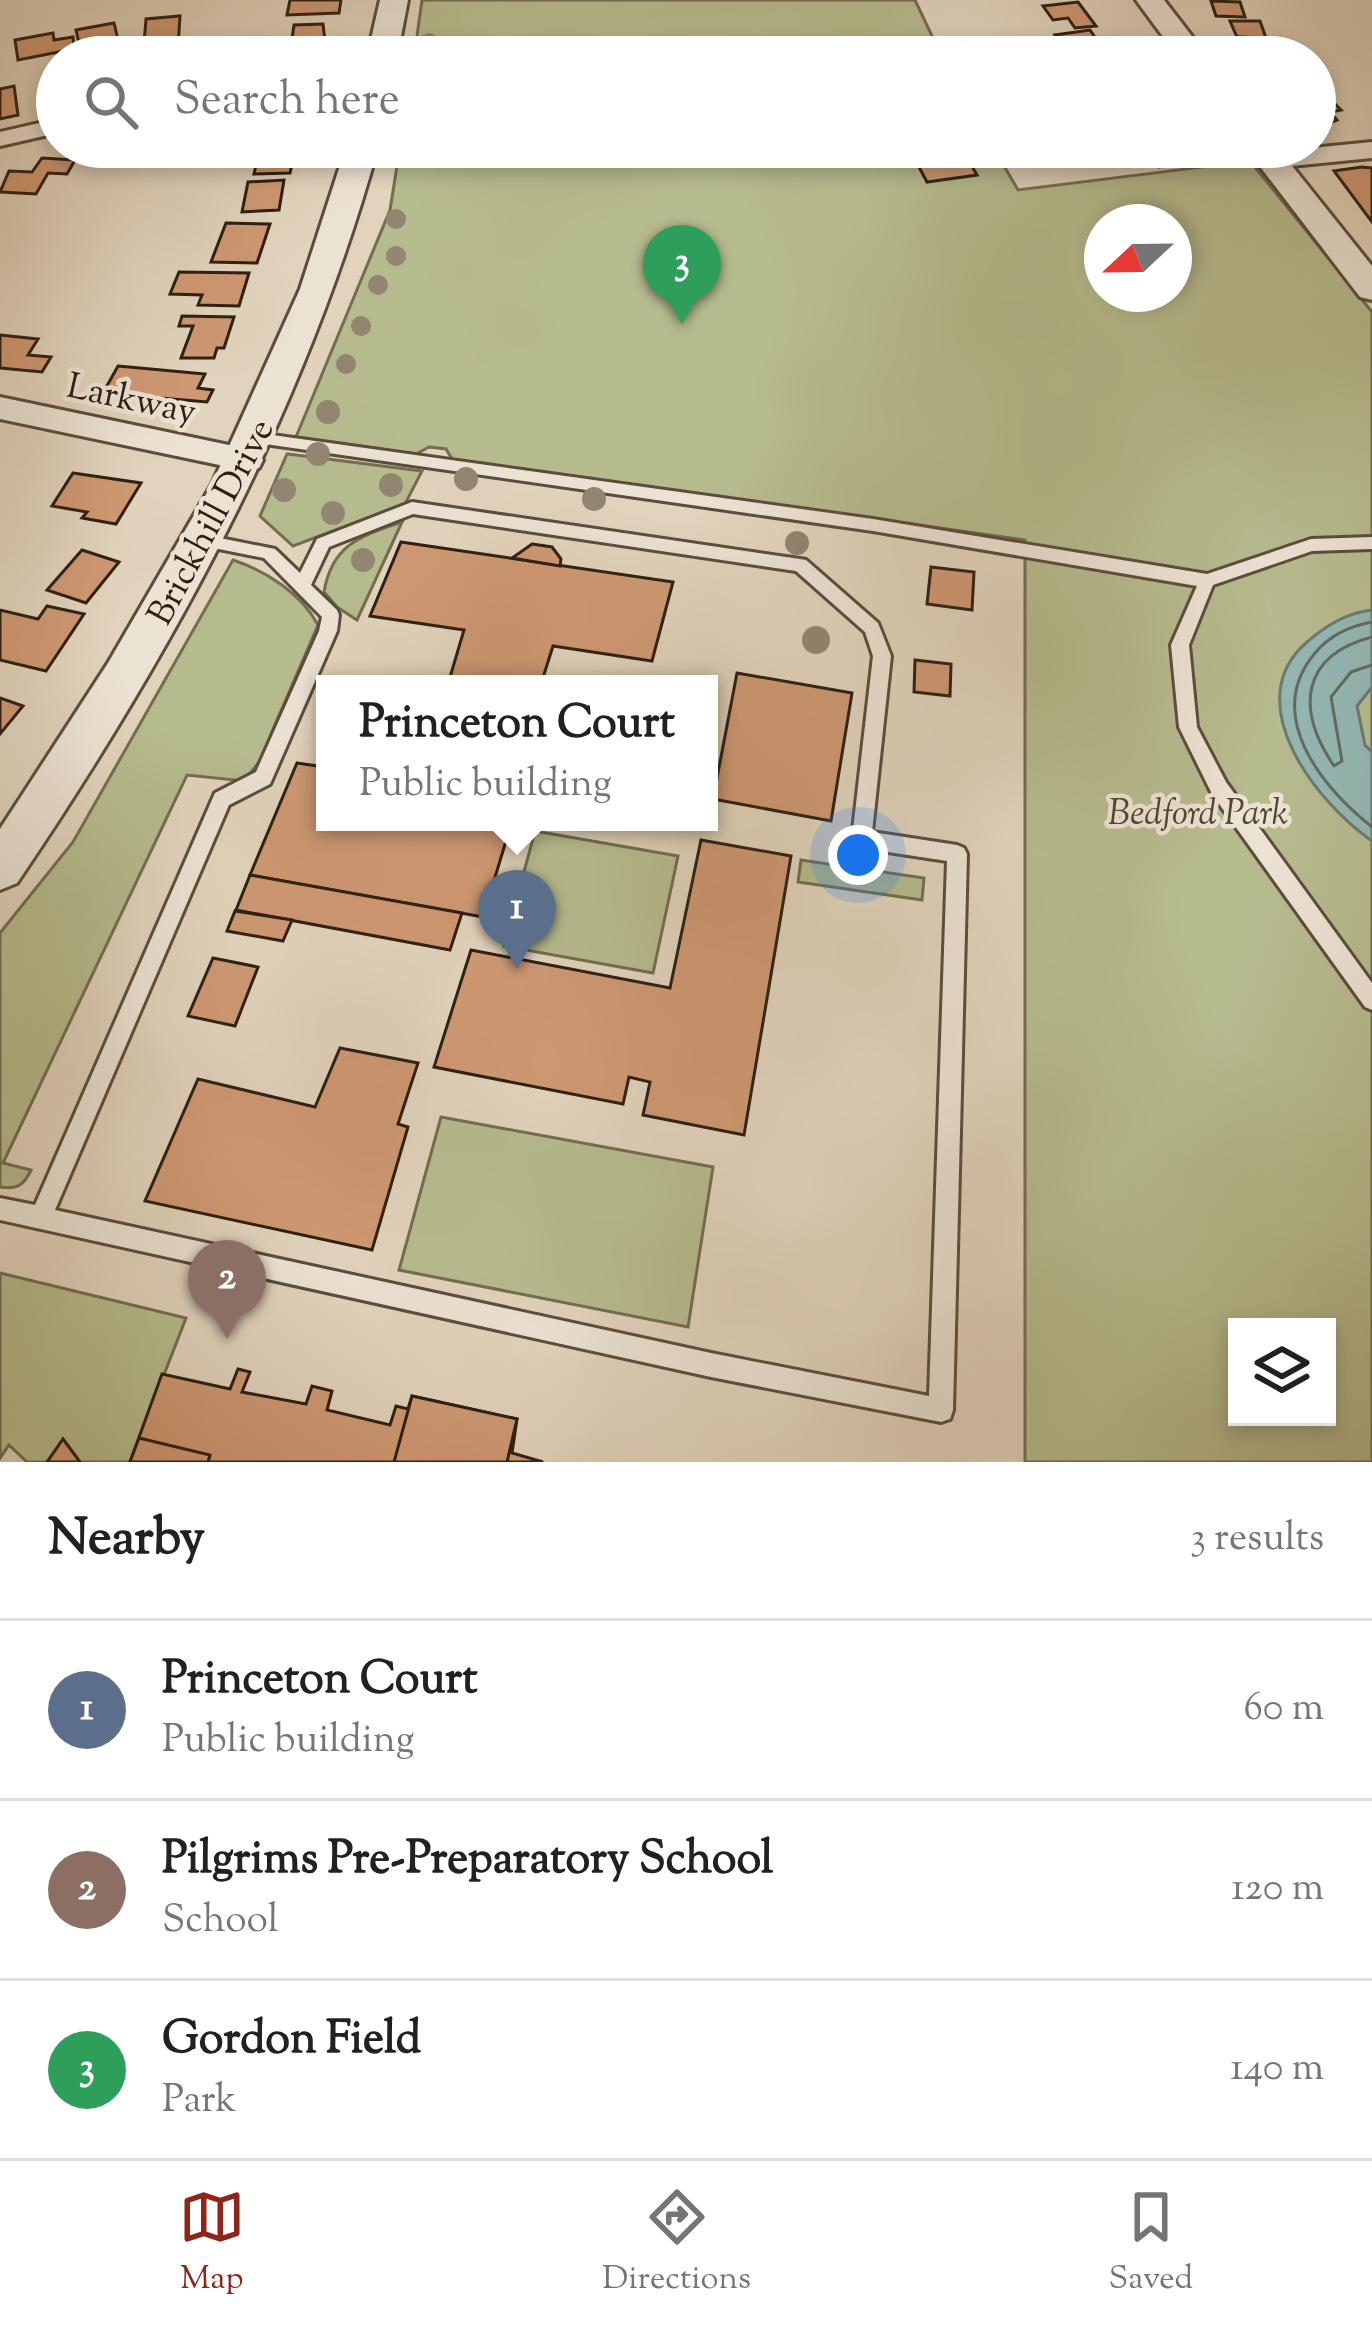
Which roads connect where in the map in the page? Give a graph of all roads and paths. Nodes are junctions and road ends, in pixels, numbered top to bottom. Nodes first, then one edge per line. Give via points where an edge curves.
1 (394, 0) edge
2 (1150, 0) edge
3 (386, 36) edge
4 (1177, 36) edge
5 (36, 131) edge
6 (0, 140) edge
7 (1372, 151) edge
8 (1336, 152) edge
9 (356, 168) edge
10 (1278, 168) edge
11 (1372, 289) edge
12 (0, 408) edge
13 (253, 449) junction
14 (205, 541) junction
15 (1372, 543) edge
16 (1207, 581) junction
17 (302, 586) junction
18 (0, 868) edge
19 (1372, 1000) edge
20 (0, 1209) edge
21 (41, 1217) junction

1 - 3 street
2 - 4 street
5 - 6 street
7 - 8 street
9 - 13 street, Brickhill Drive via 319,295
10 - 11 street
12 - 13 street, Larkway
13 - 14 street, Brickhill Drive
13 - 16 lane via 873,525
14 - 17 lane via 269,553
14 - 18 street, Brickhill Drive
15 - 16 lane via 1311,545
16 - 19 lane via 1180,645 1188,727 1220,788
17 - 21 lane via 331,615 328,631 263,778 222,799
17 - 21 lane via 323,543 412,508 800,565 872,628 882,656 862,839 957,854 941,1410
20 - 21 lane

